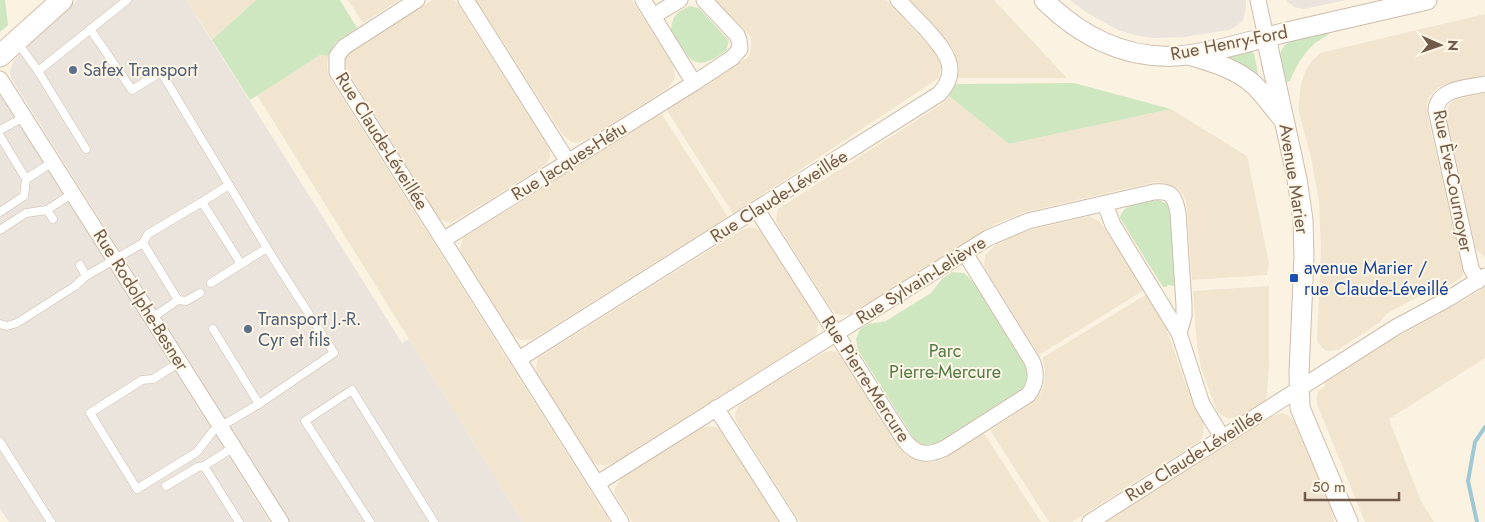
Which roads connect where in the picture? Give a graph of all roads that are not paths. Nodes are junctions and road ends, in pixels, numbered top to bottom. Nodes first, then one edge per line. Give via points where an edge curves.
1 (62, 0) edge
2 (127, 0) edge
3 (417, 0) edge
4 (466, 0) edge
5 (643, 0) edge
6 (680, 0) edge
7 (704, 0) edge
8 (898, 0) edge
9 (1044, 0) edge
10 (1258, 0) edge
11 (1427, 0) edge
12 (653, 16) junction
13 (90, 29) junction
14 (1266, 37) junction
15 (17, 41) junction
16 (1188, 55) junction
17 (0, 56) edge
18 (38, 71) junction
19 (0, 79) edge
20 (694, 82) junction
21 (1485, 84) edge
22 (24, 117) junction
23 (1284, 121) junction
24 (0, 130) edge
25 (0, 136) edge
26 (86, 149) dead end
27 (53, 162) junction
28 (568, 162) junction
29 (26, 179) junction
30 (229, 185) junction
31 (73, 193) junction
32 (202, 202) junction
33 (1105, 204) junction
34 (47, 210) junction
35 (757, 210) junction
36 (0, 212) edge
37 (53, 219) dead end
38 (0, 230) edge
39 (443, 240) junction
40 (143, 243) junction
41 (267, 248) junction
42 (965, 253) junction
43 (115, 260) junction
44 (241, 264) junction
45 (80, 265) dead end
46 (86, 276) junction
47 (1481, 279) edge
48 (211, 283) dead end
49 (200, 293) dead end
50 (178, 300) junction
51 (152, 318) junction
52 (0, 324) edge
53 (214, 329) dead end
54 (837, 333) junction
55 (1179, 333) junction
56 (519, 359) junction
57 (180, 362) junction
58 (1299, 389) junction
59 (259, 404) junction
60 (716, 408) junction
61 (221, 427) junction
62 (1222, 438) junction
63 (0, 442) edge
64 (234, 447) junction
65 (204, 466) junction
66 (598, 483) junction
67 (166, 486) dead end
68 (276, 520) edge
69 (51, 522) edge
70 (239, 522) edge
71 (370, 522) edge
72 (434, 522) edge
73 (621, 522) edge
74 (789, 522) edge
75 (1090, 522) edge
76 (1348, 522) edge

1 - 15 main road
2 - 13 lane
3 - 39 street, Rue Claude-Léveillée via 344,47 337,56 336,67
4 - 28 street
5 - 12 street
6 - 12 street
7 - 20 street, Rue Jacques-Hétu via 737,35 740,49 732,58
8 - 35 street, Rue Claude-Léveillée via 943,49 950,64 947,84 936,98
9 - 16 street, Rue Henry-Ford via 1068,23 1106,44 1147,54
10 - 14 street
11 - 14 street, Rue Henry-Ford
12 - 20 street
13 - 18 lane
13 - 30 lane via 132,90 161,72
14 - 16 street, Rue Henry-Ford
14 - 23 street, Avenue Marier
15 - 17 main road
15 - 18 lane
16 - 23 street via 1227,68 1245,78
18 - 26 lane
19 - 22 street, Rue Rodolphe-Besner
20 - 28 street, Rue Jacques-Hétu
21 - 47 street, Rue Ève-Cournoyer via 1447,93 1440,98 1436,110 1471,268
22 - 24 lane
22 - 27 street, Rue Rodolphe-Besner
23 - 58 street, Avenue Marier via 1304,232
25 - 29 lane
27 - 29 lane
27 - 31 street, Rue Rodolphe-Besner
28 - 39 street, Rue Jacques-Hétu
29 - 36 lane via 24,196
30 - 32 lane
30 - 41 lane
31 - 34 lane
31 - 43 street, Rue Rodolphe-Besner
32 - 40 lane via 148,234
32 - 44 lane
33 - 42 street, Rue Sylvain-Lelièvre via 1028,221 996,234
33 - 55 street, Rue Sylvain-Lelièvre via 1113,224
33 - 55 street, Rue Sylvain-Lelièvre via 1161,191 1174,198 1178,212 1184,304
34 - 37 lane
34 - 38 lane via 26,213
35 - 54 street, Rue Pierre-Mercure
35 - 56 street, Rue Claude-Léveillée
39 - 56 street, Rue Claude-Léveillée
40 - 43 lane
40 - 50 lane
41 - 44 lane
41 - 59 lane via 334,353
42 - 54 street, Rue Sylvain-Lelièvre
42 - 54 street, Rue Pierre-Mercure via 1034,367 1036,379 1033,390 1015,404 938,451 919,453 905,441
43 - 46 lane
43 - 51 street, Rue Rodolphe-Besner
44 - 48 lane
45 - 46 lane
46 - 52 lane via 18,323
47 - 58 street, Rue Ève-Cournoyer via 1396,327
49 - 50 lane via 186,301
50 - 51 lane
51 - 57 street, Rue Rodolphe-Besner
53 - 59 lane
54 - 60 street, Rue Sylvain-Lelièvre
55 - 62 street, Rue Sylvain-Lelièvre via 1202,404
56 - 66 street, Rue Claude-Léveillée
57 - 61 street, Rue Rodolphe-Besner
57 - 61 lane via 153,379 142,380 90,413 137,489 197,452
58 - 62 street, Rue Claude-Léveillée
58 - 76 street, Avenue Marier via 1300,408
59 - 61 lane
60 - 66 street, Rue Sylvain-Lelièvre
60 - 74 street
61 - 64 street, Rue Rodolphe-Besner
62 - 75 street, Rue Claude-Léveillée
63 - 69 lane
64 - 65 lane
64 - 68 street, Rue Rodolphe-Besner
65 - 67 lane
65 - 70 lane
66 - 73 street, Rue Claude-Léveillée
71 - 72 lane via 305,420 352,390

